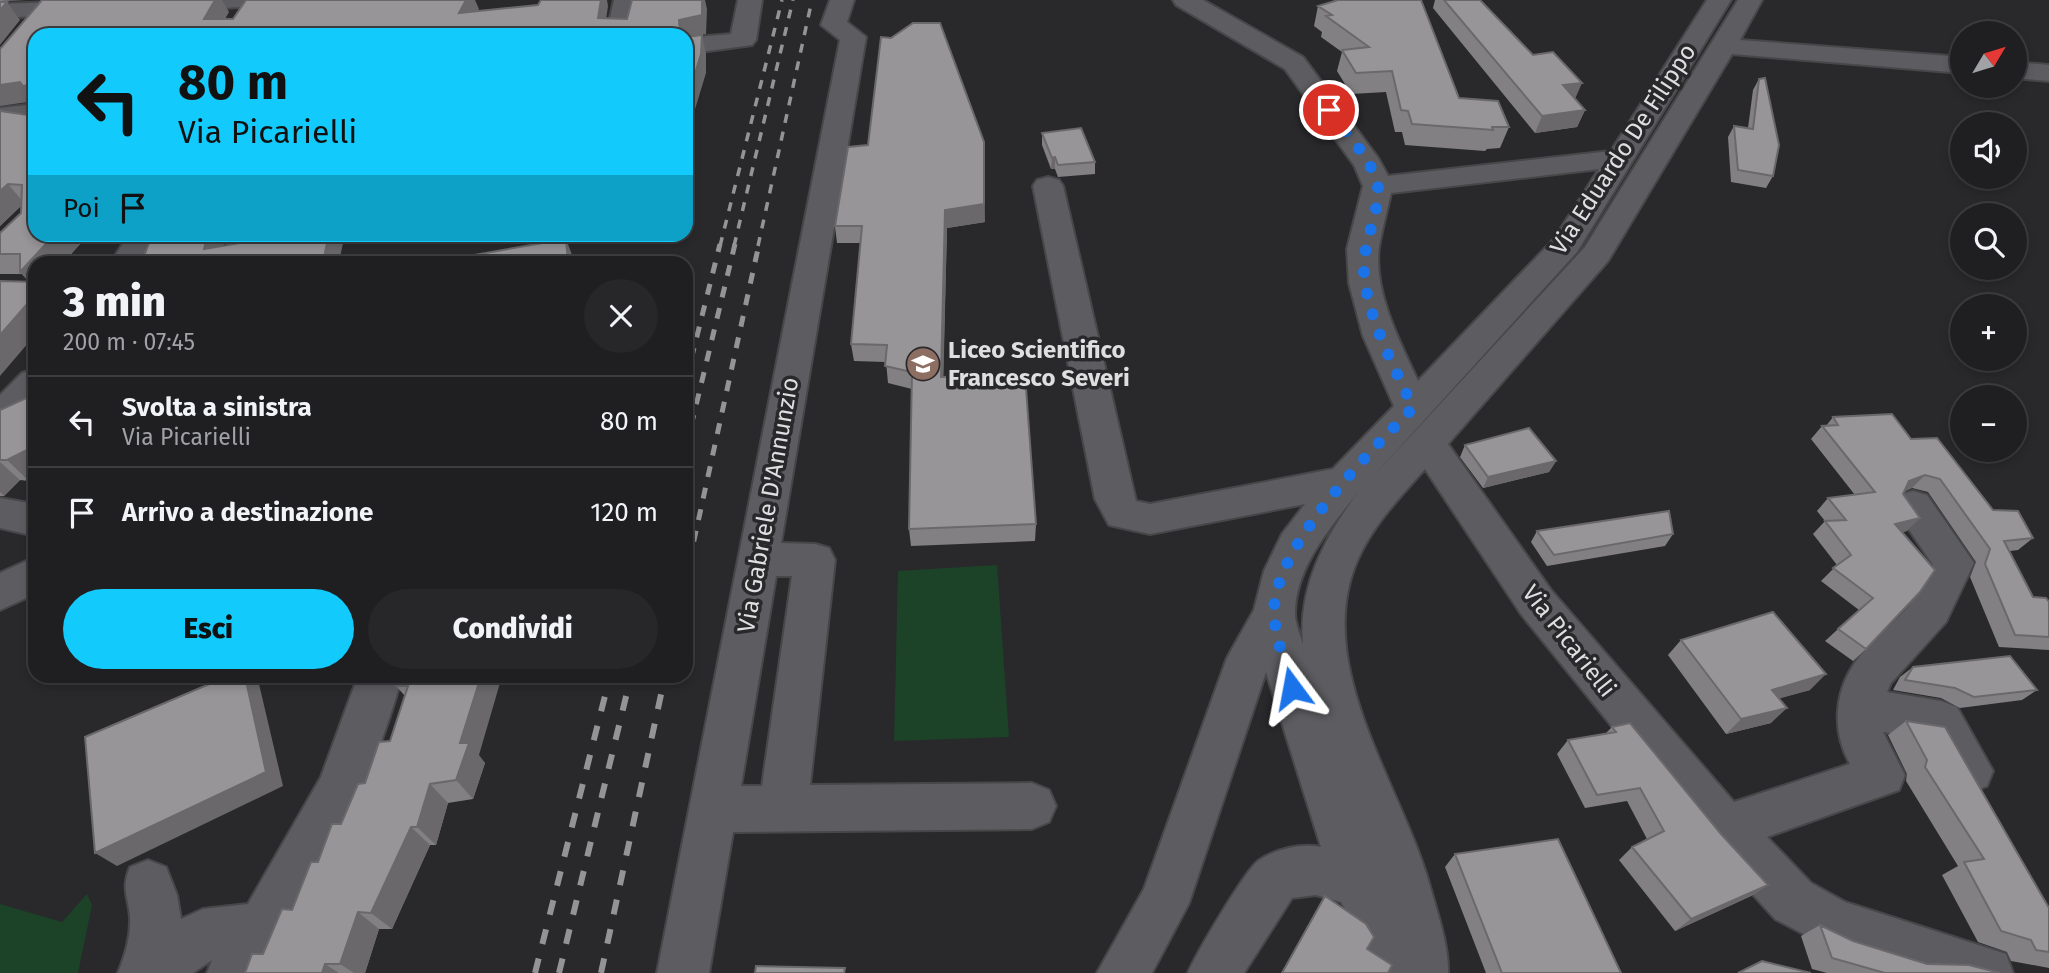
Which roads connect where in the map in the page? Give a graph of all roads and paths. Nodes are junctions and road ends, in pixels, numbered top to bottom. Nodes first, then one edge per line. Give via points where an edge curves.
1 (252, 0) edge
2 (626, 0) edge
3 (750, 0) edge
4 (842, 0) edge
5 (1185, 0) edge
6 (1719, 0) edge
7 (1749, 0) edge
8 (150, 5) edge
9 (110, 7) edge
10 (45, 10) junction
11 (0, 11) edge
12 (239, 12) edge
13 (30, 28) edge
14 (620, 28) edge
15 (28, 31) edge
16 (23, 37) edge
17 (693, 45) edge
18 (1724, 46) junction
19 (1950, 64) edge
20 (2027, 71) edge
21 (2049, 73) edge
22 (28, 113) edge
23 (0, 116) edge
24 (1622, 158) junction
25 (1048, 186) dead end
26 (1378, 186) junction
27 (28, 389) edge
28 (0, 417) edge
29 (1420, 426) junction
30 (1345, 482) junction
31 (1913, 506) edge
32 (0, 513) edge
33 (28, 519) edge
34 (758, 559) junction
35 (28, 578) edge
36 (0, 593) edge
37 (1274, 614) junction
38 (378, 683) edge
39 (1859, 708) junction
40 (1988, 803) edge
41 (1032, 806) dead end
42 (783, 808) junction
43 (713, 809) junction
44 (1725, 828) junction
45 (1358, 883) junction
46 (148, 885) dead end
47 (263, 928) junction
48 (146, 973) edge
49 (233, 973) edge
50 (683, 973) edge
51 (1123, 973) edge
52 (1214, 973) edge
53 (1412, 973) edge
54 (1424, 973) edge
55 (1987, 973) edge

1 - 12 street
2 - 14 street
3 - 17 street via 743,40
4 - 34 street, Via Gabriele D'Annunzio via 834,25 853,37
5 - 26 street via 1294,63 1368,164
6 - 24 street, Via Eduardo De Filippo
7 - 18 street, Via Eduardo De Filippo
8 - 12 street
9 - 10 street
10 - 11 street
10 - 13 street
15 - 16 street
18 - 19 street
18 - 29 street, Via Eduardo De Filippo via 1597,254
20 - 21 street
22 - 23 street
24 - 26 street
24 - 29 street, Via Eduardo De Filippo via 1566,244
25 - 30 street via 1114,499 1123,514 1150,519
26 - 29 street, Via Picarielli via 1363,249 1365,283 1380,336
27 - 28 street
29 - 30 street, Via Eduardo De Filippo
29 - 44 street, Via Picarielli via 1536,602
29 - 54 street, Via Eduardo De Filippo via 1342,546 1322,628 1328,671 1401,873
30 - 37 street, Via Eduardo De Filippo via 1296,545 1284,571
31 - 39 street via 1954,564 1931,610 1873,672
32 - 33 street
34 - 42 street via 815,560
34 - 43 street, Via Gabriele D'Annunzio
35 - 36 street
37 - 45 street, Via Eduardo De Filippo via 1292,688
37 - 51 street via 1246,668 1164,903
38 - 47 street via 352,759 318,836
39 - 40 street via 1941,721
39 - 44 street via 1861,740 1882,775
41 - 42 street
42 - 43 street
43 - 50 street, Via Gabriele D'Annunzio
44 - 55 street, Via Picarielli via 1793,901 1834,924
45 - 52 street via 1310,868 1282,874
45 - 53 street, Via Eduardo De Filippo
46 - 48 street via 154,900 154,944
47 - 48 street via 203,936
47 - 49 street

